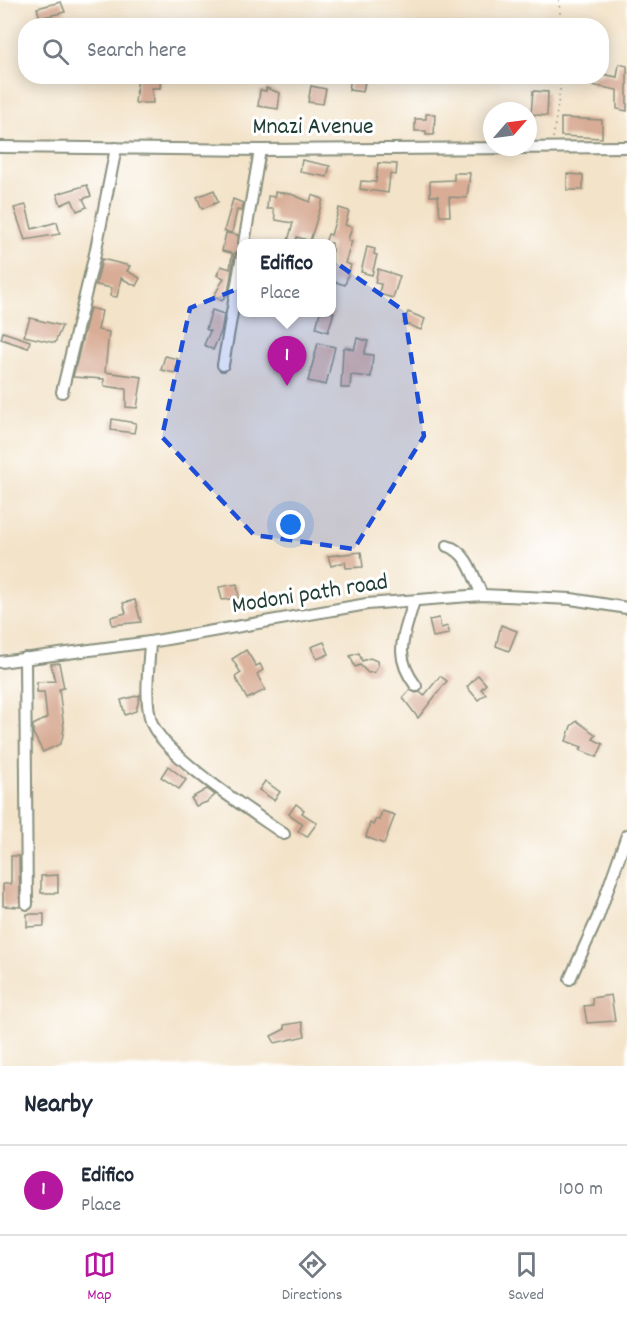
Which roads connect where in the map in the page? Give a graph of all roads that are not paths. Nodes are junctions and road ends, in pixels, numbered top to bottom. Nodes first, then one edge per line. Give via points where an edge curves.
1 (0, 147) edge
2 (627, 147) edge
3 (116, 148) junction
4 (260, 150) junction
5 (245, 239) edge
6 (237, 284) edge
7 (223, 365) dead end
8 (62, 392) dead end
9 (447, 546) dead end
10 (482, 595) junction
11 (414, 601) junction
12 (627, 608) edge
13 (150, 642) junction
14 (25, 658) junction
15 (0, 662) edge
16 (416, 686) dead end
17 (285, 834) dead end
18 (627, 835) edge
19 (27, 904) dead end
20 (570, 979) dead end

1 - 3 street, Mnazi Avenue
2 - 4 street, Mnazi Avenue
3 - 4 street, Mnazi Avenue
3 - 8 street
4 - 5 street
6 - 7 street
9 - 10 street via 464,556
10 - 11 street, Modoni path road
10 - 12 street, Modoni path road via 571,599
11 - 13 street, Modoni path road via 367,604
11 - 16 street via 401,658 404,670
13 - 14 street, Modoni path road
13 - 17 street via 149,707 155,729 220,789
14 - 15 street, Modoni path road
14 - 19 street
18 - 20 street via 598,917

